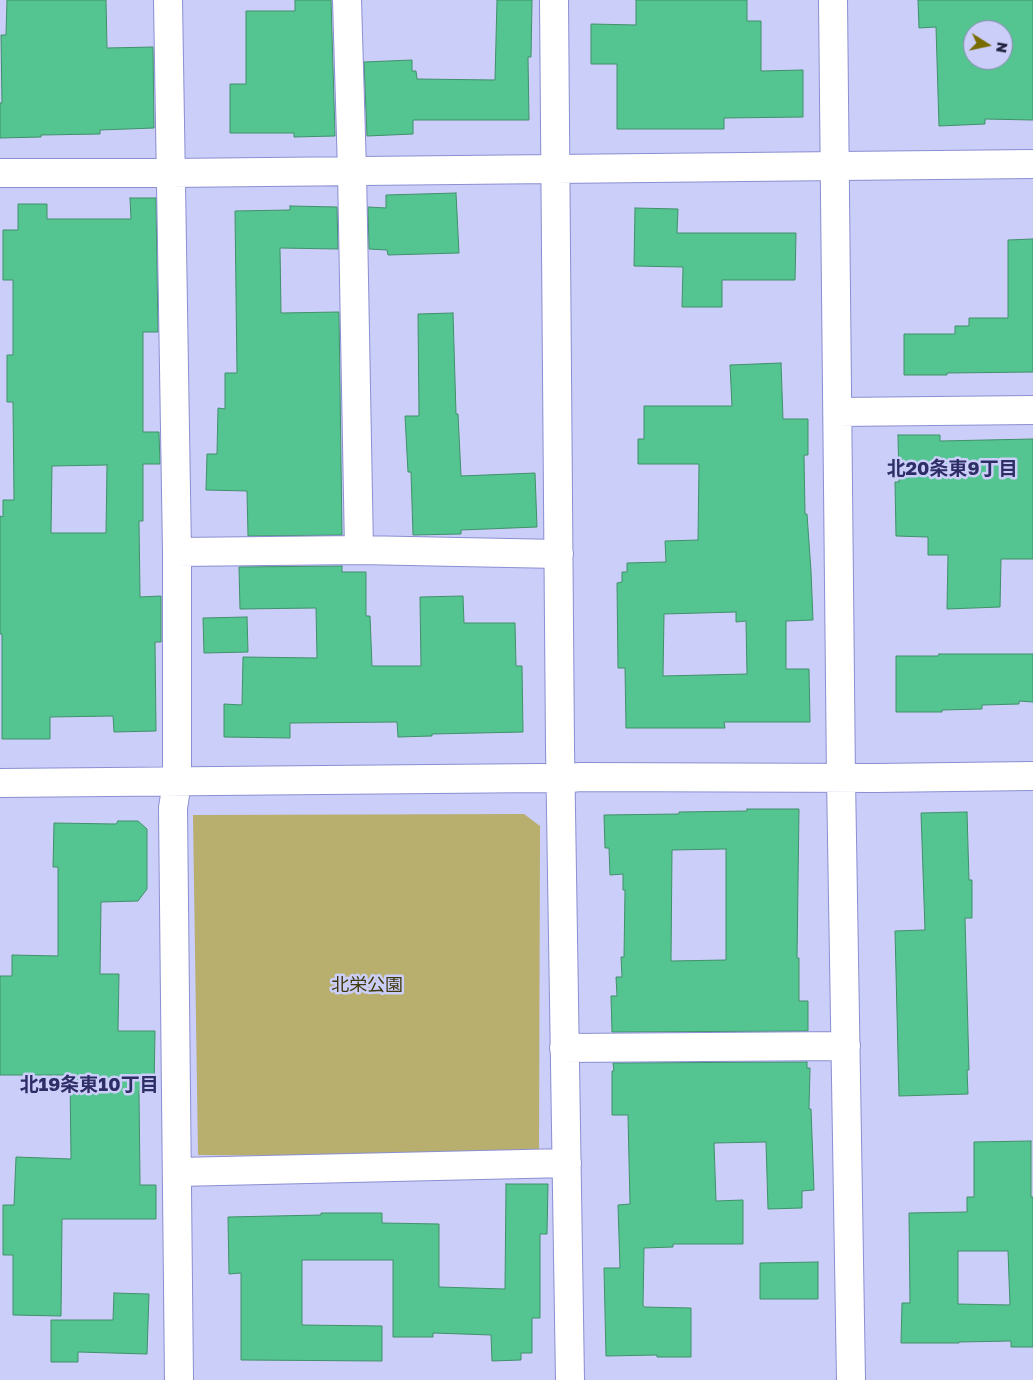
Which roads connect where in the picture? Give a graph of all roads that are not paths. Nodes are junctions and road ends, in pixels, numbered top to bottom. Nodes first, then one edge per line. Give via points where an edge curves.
1 (168, 0) edge
2 (346, 0) edge
3 (554, 0) edge
4 (832, 0) edge
5 (1033, 164) edge
6 (834, 165) junction
7 (555, 169) junction
8 (352, 170) junction
9 (0, 173) edge
10 (170, 173) junction
11 (1033, 410) edge
12 (838, 412) junction
13 (359, 550) junction
14 (176, 552) junction
15 (559, 554) junction
16 (1033, 776) edge
17 (841, 778) junction
18 (561, 779) junction
19 (177, 782) junction
20 (0, 784) edge
21 (846, 1046) junction
22 (564, 1048) junction
23 (568, 1163) junction
24 (178, 1172) junction
25 (179, 1380) edge
26 (570, 1380) edge
27 (851, 1380) edge

1 - 10 street
2 - 8 street
3 - 7 street
4 - 6 street
5 - 6 street
6 - 7 street
6 - 12 street
7 - 8 street
7 - 15 street
8 - 10 street
8 - 13 street
9 - 10 street
10 - 14 street
11 - 12 street
12 - 17 street
13 - 14 street
13 - 15 street
14 - 19 street
15 - 18 street
16 - 17 street
17 - 18 street
17 - 21 street
18 - 19 street
18 - 22 street
19 - 20 street
19 - 24 street via 173,808
21 - 22 street
21 - 27 street
22 - 23 street
23 - 24 street
23 - 26 street
24 - 25 street

